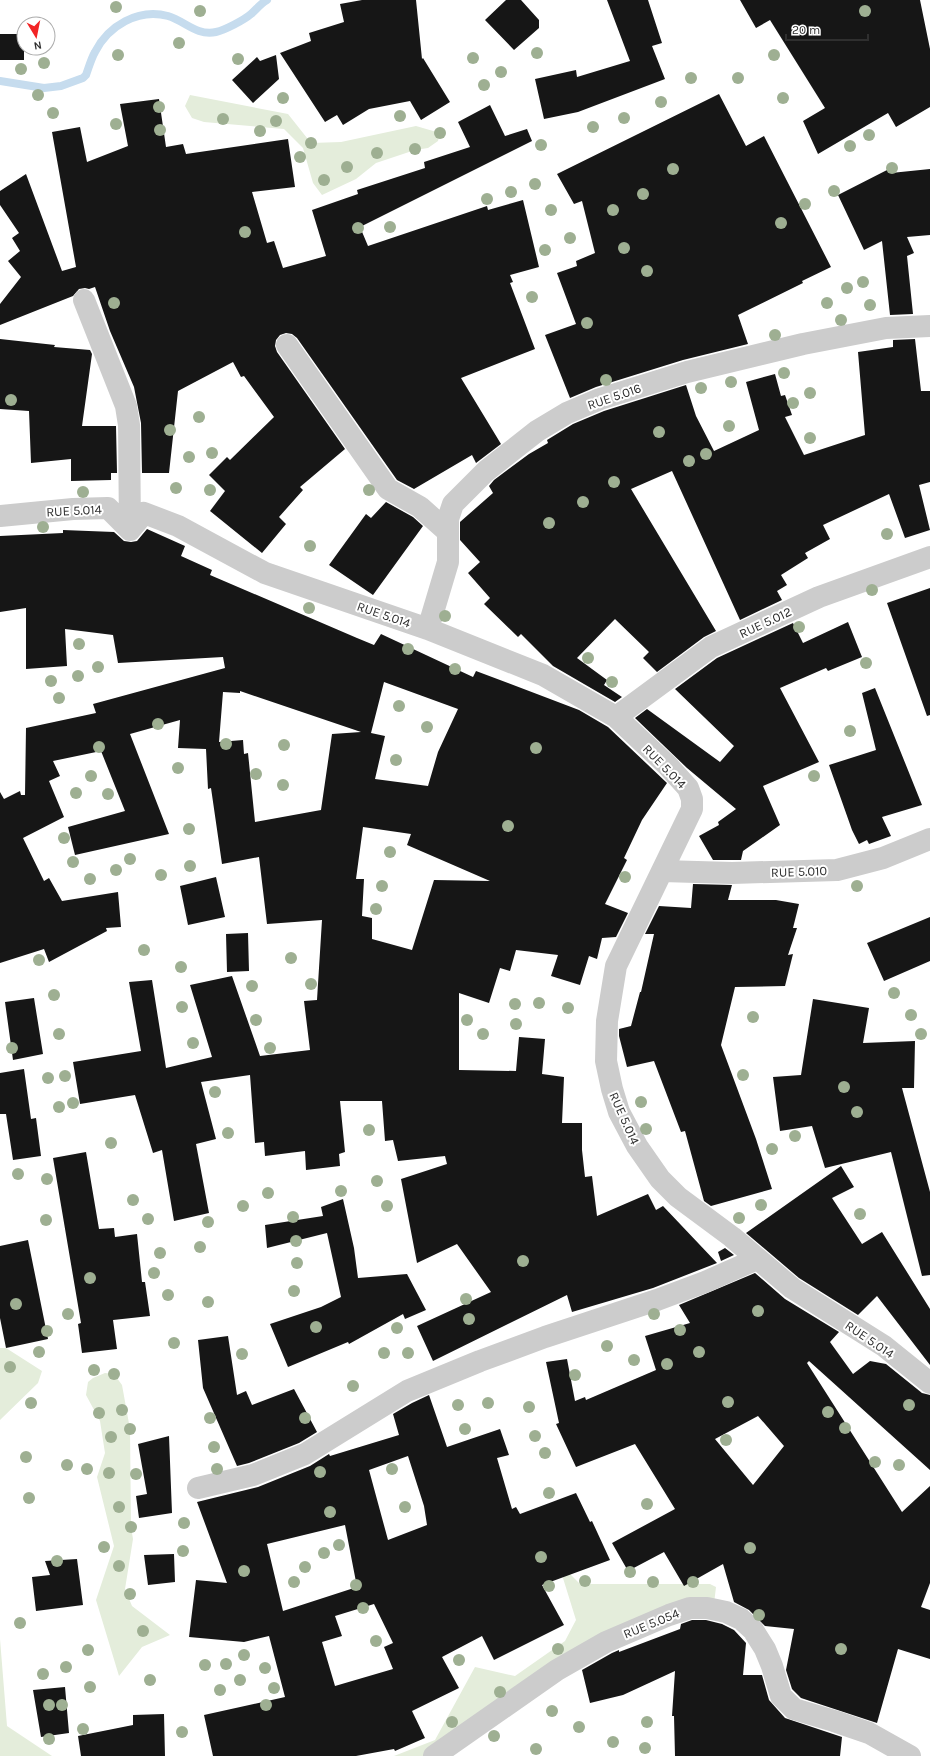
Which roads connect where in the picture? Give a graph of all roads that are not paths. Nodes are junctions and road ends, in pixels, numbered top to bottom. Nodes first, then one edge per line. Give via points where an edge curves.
1 (84, 300) dead end
2 (930, 326) edge
3 (287, 345) dead end
4 (0, 516) edge
5 (130, 530) junction
6 (448, 532) junction
7 (930, 557) edge
8 (428, 629) junction
9 (616, 717) junction
10 (930, 839) edge
11 (662, 871) junction
12 (757, 1259) junction
13 (930, 1383) edge
14 (198, 1488) dead end
15 (434, 1756) edge
16 (910, 1756) edge

1 - 5 street via 126,406 130,444
2 - 6 street, RUE 5.016 via 886,328 803,344 687,372 600,399 567,413 537,431 486,471 453,504
3 - 6 street via 388,489 420,507
4 - 5 street, RUE 5.014 via 108,508
5 - 8 street, RUE 5.014 via 144,513 178,526 265,573
6 - 8 street, RUE 5.016 via 448,562
7 - 9 street, RUE 5.012 via 819,597 711,647
8 - 9 street, RUE 5.014 via 543,675
9 - 11 street, RUE 5.014 via 668,766 688,788 692,799 692,809
10 - 11 street, RUE 5.010 via 883,858 837,870 732,873
11 - 12 street, RUE 5.014 via 616,966 607,1021 606,1061 612,1089 619,1112 637,1146 660,1179 678,1197
12 - 13 street, RUE 5.014 via 792,1288 884,1346
12 - 14 street via 657,1300 480,1361 407,1391 305,1454 253,1475
15 - 16 street, RUE 5.054 via 557,1670 606,1642 669,1615 690,1608 707,1608 726,1612 741,1619 753,1630 765,1649 782,1696 794,1709 869,1733

